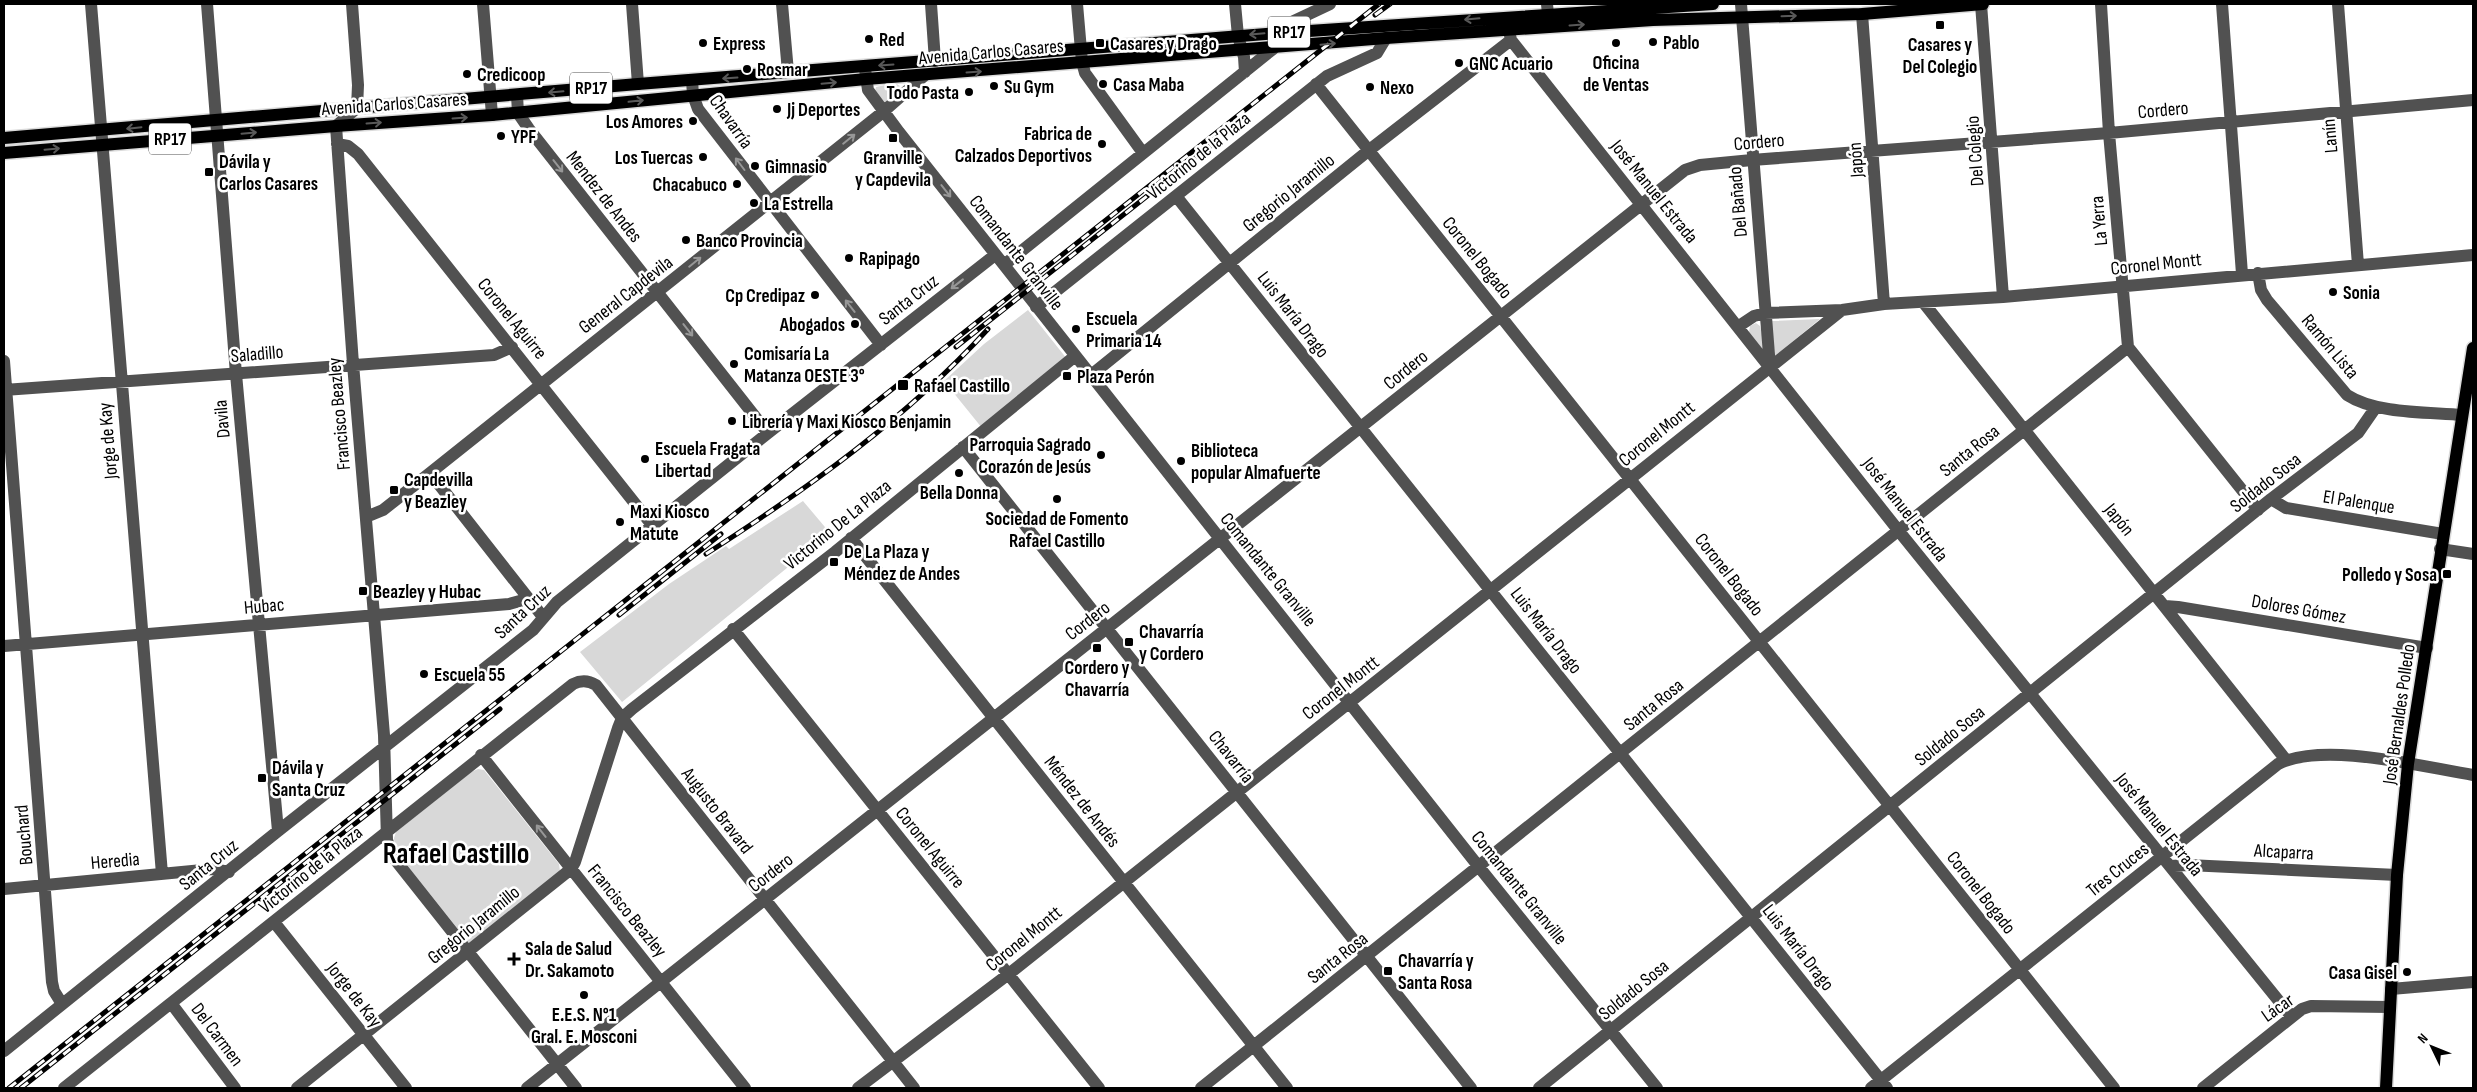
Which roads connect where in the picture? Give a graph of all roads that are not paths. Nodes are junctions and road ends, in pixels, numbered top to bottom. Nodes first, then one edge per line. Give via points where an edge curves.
1 (91, 4) edge
2 (207, 4) edge
3 (352, 4) edge
4 (483, 4) edge
5 (632, 4) edge
6 (782, 4) edge
7 (931, 4) edge
8 (1077, 4) edge
9 (1235, 4) edge
10 (1330, 4) edge
11 (1713, 4) edge
12 (1741, 4) edge
13 (1981, 4) edge
14 (2101, 4) edge
15 (2222, 4) edge
16 (2338, 4) edge
17 (1547, 8) edge
18 (1862, 14) junction
19 (1507, 16) junction
20 (1741, 18) junction
21 (1550, 27) junction
22 (1279, 33) junction
23 (1509, 35) junction
24 (1238, 36) junction
25 (1386, 38) junction
26 (1273, 49) junction
27 (1240, 50) junction
28 (1081, 56) junction
29 (935, 60) junction
30 (865, 66) junction
31 (788, 72) junction
32 (1245, 72) junction
33 (925, 75) junction
34 (866, 79) junction
35 (692, 80) junction
36 (638, 84) junction
37 (1316, 84) junction
38 (517, 95) junction
39 (693, 95) junction
40 (491, 97) junction
41 (2473, 100) edge
42 (357, 108) junction
43 (2346, 111) junction
44 (883, 112) junction
45 (518, 113) junction
46 (492, 115) junction
47 (217, 120) junction
48 (2229, 122) junction
49 (336, 126) junction
50 (102, 131) junction
51 (2109, 133) junction
52 (218, 136) junction
53 (4, 138) edge
54 (1993, 142) junction
55 (337, 144) junction
56 (102, 145) junction
57 (1368, 151) junction
58 (1873, 151) junction
59 (4, 153) edge
60 (1143, 153) junction
61 (1752, 160) junction
62 (1176, 196) junction
63 (770, 203) junction
64 (1641, 204) junction
65 (995, 255) junction
66 (2473, 255) edge
67 (1231, 263) junction
68 (1004, 265) junction
69 (2358, 265) junction
70 (2258, 273) junction
71 (2242, 274) junction
72 (2122, 286) junction
73 (657, 292) junction
74 (2003, 297) junction
75 (1923, 302) junction
76 (1884, 304) junction
77 (1036, 307) junction
78 (1842, 310) junction
79 (1765, 313) junction
80 (1501, 316) junction
81 (1739, 326) junction
82 (881, 345) junction
83 (512, 347) junction
84 (2128, 347) junction
85 (2473, 348) edge
86 (1074, 356) junction
87 (4, 361) edge
88 (353, 364) junction
89 (1770, 367) junction
90 (236, 374) junction
91 (1090, 376) junction
92 (121, 382) junction
93 (541, 384) junction
94 (5, 390) edge
95 (2469, 397) edge
96 (2376, 406) junction
97 (2462, 415) junction
98 (1361, 429) junction
99 (2024, 429) junction
100 (768, 432) junction
101 (963, 447) junction
102 (430, 473) junction
103 (1631, 478) junction
104 (2271, 499) junction
105 (2258, 510) junction
106 (366, 517) junction
107 (652, 525) junction
108 (1898, 530) junction
109 (2443, 534) junction
110 (851, 538) junction
111 (1221, 539) junction
112 (2440, 549) junction
113 (2473, 554) edge
114 (1492, 590) junction
115 (2155, 593) junction
116 (527, 599) junction
117 (2165, 606) junction
118 (373, 615) junction
119 (542, 617) junction
120 (258, 624) junction
121 (733, 629) junction
122 (1107, 629) junction
123 (142, 635) junction
124 (1759, 642) junction
125 (25, 644) junction
126 (4, 646) edge
127 (2427, 648) junction
128 (580, 681) joint
129 (2031, 694) junction
130 (1351, 702) junction
131 (622, 718) junction
132 (994, 718) junction
133 (383, 749) junction
134 (1620, 754) junction
135 (482, 755) junction
136 (2286, 760) junction
137 (2408, 764) junction
138 (2473, 775) edge
139 (1237, 793) junction
140 (1891, 806) junction
141 (878, 810) junction
142 (278, 831) junction
143 (387, 831) junction
144 (2166, 862) junction
145 (1479, 867) junction
146 (571, 869) junction
147 (229, 872) junction
148 (162, 874) junction
149 (2397, 875) junction
150 (1123, 882) junction
151 (46, 885) junction
152 (4, 888) edge
153 (765, 900) junction
154 (1752, 918) junction
155 (274, 922) junction
156 (468, 952) junction
157 (1366, 958) junction
158 (2020, 970) junction
159 (1010, 973) junction
160 (661, 981) junction
161 (2473, 982) edge
162 (2391, 989) junction
163 (171, 1003) junction
164 (62, 1004) junction
165 (2390, 1007) junction
166 (2291, 1016) junction
167 (1611, 1031) junction
168 (364, 1036) junction
169 (1254, 1046) junction
170 (4, 1051) edge
171 (894, 1063) junction
172 (557, 1064) junction
173 (1880, 1086) edge
174 (65, 1088) edge
175 (235, 1088) edge
176 (297, 1088) edge
177 (406, 1088) edge
178 (527, 1088) edge
179 (576, 1088) edge
180 (745, 1088) edge
181 (858, 1088) edge
182 (914, 1088) edge
183 (1099, 1088) edge
184 (1201, 1088) edge
185 (1287, 1088) edge
186 (1471, 1088) edge
187 (1539, 1088) edge
188 (1657, 1088) edge
189 (2114, 1088) edge
190 (2203, 1088) edge
191 (2386, 1088) edge

1 - 50 street, Jorge de Kay
2 - 47 street, Davila
3 - 42 street
4 - 40 street
5 - 36 street
6 - 31 street
7 - 29 street
8 - 28 street
9 - 24 street
10 - 22 street via 1294,21
11 - 17 main road, Avenida Carlos Casares / RP17
12 - 20 street, Del Bañado
13 - 18 main road, Avenida Carlos Casares / RP17
13 - 54 street, Del Colegio
14 - 51 street, La Yerra
15 - 48 street
16 - 43 street, Lanín
17 - 19 main road, Avenida Carlos Casares / RP17
17 - 21 street
20 -> 18 main road, Avenida Carlos Casares / RP17
18 - 58 street, Japón
19 -> 22 main road, Avenida Carlos Casares / RP17
19 - 23 street
21 -> 20 main road, Avenida Carlos Casares / RP17
20 - 61 street, Del Bañado
21 - 23 main road, Avenida Carlos Casares / RP17
22 -> 24 main road, Avenida Carlos Casares / RP17
23 - 25 main road, Avenida Carlos Casares / RP17
23 - 57 street, Gregorio Jaramillo
23 - 64 street, José Manuel Estrada
24 - 27 street
24 - 28 main road, Avenida Carlos Casares / RP17
26 -> 25 main road, Avenida Carlos Casares / RP17
25 - 37 street, Victorino de la Plaza via 1377,53
26 - 27 main road, Avenida Carlos Casares / RP17
26 - 32 street
27 - 28 main road, Avenida Carlos Casares / RP17
27 - 32 street
28 - 29 main road, Avenida Carlos Casares / RP17
33 -> 28 main road, Avenida Carlos Casares / RP17
28 - 60 street via 1089,82
29 -> 30 main road, Avenida Carlos Casares / RP17
30 - 31 main road, Avenida Carlos Casares / RP17
30 - 34 street, Comandante Granville
31 -> 35 main road, Avenida Carlos Casares / RP17
32 - 60 street
33 - 34 main road, Avenida Carlos Casares / RP17
33 - 44 street, General Capdevila
39 -> 34 main road, Avenida Carlos Casares / RP17
34 - 44 street, Comandante Granville via 868,90
35 - 36 main road, Avenida Carlos Casares / RP17
35 - 39 street, Chavarría
36 -> 38 main road, Avenida Carlos Casares / RP17
37 - 57 street, Coronel Bogado
37 - 62 street, Victorino de la Plaza
38 - 40 main road, Avenida Carlos Casares / RP17
38 - 45 street
45 -> 39 main road, Avenida Carlos Casares / RP17
63 -> 39 street, Chavarría via 698,109
40 - 42 main road, Avenida Carlos Casares / RP17
40 - 46 street
41 - 43 street, Cordero
42 - 47 main road, Avenida Carlos Casares / RP17
42 - 49 street
43 - 48 street, Cordero
43 - 69 street, Lanín
63 -> 44 street, General Capdevila
44 -> 65 street, Comandante Granville
45 - 46 main road, Avenida Carlos Casares / RP17
45 -> 73 street, Mendez de Andes
49 -> 46 main road, Avenida Carlos Casares / RP17
47 -> 50 main road, Avenida Carlos Casares / RP17
47 - 52 street, Davila
48 - 51 street, Cordero
48 - 71 street
52 -> 49 main road, Avenida Carlos Casares / RP17
49 - 55 street, Francisco Beazley
50 - 53 main road, Avenida Carlos Casares / RP17
50 - 56 street, Jorge de Kay
51 - 54 street, Cordero
51 - 72 street, La Yerra
52 - 56 main road, Avenida Carlos Casares / RP17
52 - 90 street, Davila
54 - 58 street, Cordero
54 - 74 street, Del Colegio
55 - 83 street, Coronel Aguirre via 348,146 358,154
55 - 88 street, Francisco Beazley
59 -> 56 main road, Avenida Carlos Casares / RP17
56 - 92 street, Jorge de Kay
57 - 67 street, Gregorio Jaramillo
57 - 80 street, Coronel Bogado
58 - 61 street, Cordero
58 - 76 street, Japón
60 - 68 street
61 - 64 street, Cordero via 1692,167
61 - 79 street, Del Bañado
62 - 67 street, Luis María Drago
62 - 77 street, Victorino de la Plaza
73 -> 63 street, General Capdevila
82 -> 63 street, Chavarría
64 - 80 street, Cordero
64 - 81 street, José Manuel Estrada
65 - 68 street, Comandante Granville
65 -> 82 street, Santa Cruz
66 - 69 street, Coronel Montt
67 - 91 street, Gregorio Jaramillo
67 - 98 street, Luis María Drago
68 - 77 street, Comandante Granville
69 - 70 street, Coronel Montt
70 - 71 street, Coronel Montt
70 - 96 street, Ramón Lista via 2261,290 2267,300 2347,395 2358,402
71 - 72 street, Coronel Montt
72 - 74 street, Coronel Montt
72 - 84 street, La Yerra
73 - 93 street, General Capdevila
73 -> 100 street, Mendez de Andes
74 - 75 street, Coronel Montt
75 - 76 street, Coronel Montt
75 - 99 street, Japón
76 - 78 street, Coronel Montt
77 - 86 street, Comandante Granville
78 - 79 street, Coronel Montt
78 - 89 street, Coronel Montt
79 - 81 street, Coronel Montt
79 - 89 street, Del Bañado
80 - 98 street, Cordero
80 - 103 street, Coronel Bogado
81 - 89 street, José Manuel Estrada
82 - 100 street, Santa Cruz
83 - 88 street, Saladillo via 494,355
83 - 93 street, Coronel Aguirre
84 - 99 street, Santa Rosa
84 - 105 street
85 - 95 main road, José Bernaldes Polledo
86 - 91 street, Comandante Granville
86 - 101 street, Victorino De La Plaza
87 - 94 street, Bouchard
88 - 90 street, Saladillo
88 - 106 street, Francisco Beazley
89 - 103 street, Coronel Montt
89 - 108 street, José Manuel Estrada
90 - 92 street, Saladillo
90 - 120 street, Davila
91 - 111 street, Comandante Granville
92 - 94 street, Saladillo
92 - 123 street, Jorge de Kay
93 - 102 street, General Capdevila
93 - 107 street, Coronel Aguirre
94 - 125 street, Bouchard
95 - 97 main road, José Bernaldes Polledo
96 - 97 street, Ramón Lista
96 - 104 street, Soldado Sosa via 2358,433
97 - 109 main road, José Bernaldes Polledo
98 - 111 street, Cordero
98 - 114 street, Luis María Drago
99 - 108 street, Santa Rosa
99 - 115 street, Japón
100 - 107 street, Santa Cruz
101 - 110 street, Victorino De La Plaza
101 - 122 street, Chavarría
102 - 106 street, General Capdevila via 383,510
102 - 116 street
103 - 114 street, Coronel Montt
103 - 124 street, Coronel Bogado
104 - 105 street, Soldado Sosa
104 - 109 street, El Palenque via 2286,508
105 - 115 street, Soldado Sosa
106 - 118 street, Francisco Beazley
107 - 119 street, Santa Cruz
108 - 124 street, Santa Rosa
108 - 129 street, José Manuel Estrada
109 - 112 main road, José Bernaldes Polledo
110 - 121 street, Victorino De La Plaza
110 - 132 street, Méndez de Andés
111 - 122 street, Cordero
111 - 130 street, Comandante Granville
112 - 113 street
112 - 127 main road, José Bernaldes Polledo
114 - 130 street, Coronel Montt
114 - 134 street, Luis María Drago
115 - 117 street, Japón
115 - 129 street, Soldado Sosa
116 - 118 street, Hubac via 509,604
116 - 119 street
117 - 127 street, Dolores Gómez
117 - 136 street, Japón
118 - 120 street, Hubac
118 - 133 street, Francisco Beazley
119 - 133 street, Santa Cruz via 533,630
120 - 123 street, Hubac
120 - 142 street, Davila
121 - 131 street, Victorino De La Plaza
121 - 141 street, Coronel Aguirre
122 - 132 street, Cordero
122 - 139 street, Chavarría
123 - 125 street, Hubac
123 - 148 street, Jorge de Kay
124 - 134 street, Santa Rosa
124 - 140 street, Coronel Bogado
125 - 126 street, Hubac
125 - 151 street, Bouchard
127 - 137 main road, José Bernaldes Polledo
128 - 131 street, Augusto Bravard via 596,685
128 - 135 street, Victorino de la Plaza
129 - 140 street, Soldado Sosa
129 - 144 street, José Manuel Estrada
130 - 139 street, Coronel Montt
130 - 145 street, Comandante Granville
131 - 146 street, Gregorio Jaramillo
131 - 153 street, Augusto Bravard
132 - 141 street, Cordero
132 - 150 street, Méndez de Andés
133 - 142 street, Santa Cruz
133 - 143 street, Francisco Beazley
134 - 145 street, Santa Rosa
134 - 154 street, Luis María Drago
135 - 143 street, Victorino de la Plaza
146 -> 135 street, Francisco Beazley
136 - 137 street, Tres Cruces via 2318,755 2385,758
136 - 144 street, Tres Cruces
137 - 138 street, Tres Cruces
137 - 149 main road, José Bernaldes Polledo
139 - 150 street, Coronel Montt
139 - 157 street, Chavarría
140 - 154 street, Soldado Sosa
140 - 158 street, Coronel Bogado
141 - 153 street, Cordero
141 - 159 street, Coronel Aguirre
142 - 147 street, Santa Cruz
143 - 155 street, Victorino de la Plaza
143 - 156 street, Francisco Beazley via 393,857
144 - 149 street, Alcaparra
144 - 158 street, Tres Cruces
144 - 166 street, José Manuel Estrada
145 - 157 street, Santa Rosa
145 - 167 street, Comandante Granville
146 - 156 street, Gregorio Jaramillo
146 - 160 street, Francisco Beazley
147 - 148 street, Heredia via 214,869
147 - 164 street, Santa Cruz
148 - 151 street, Heredia
149 - 162 main road, José Bernaldes Polledo
150 - 159 street, Coronel Montt
150 - 169 street, Méndez de Andés
151 - 152 street, Heredia
151 - 164 street, Bouchard via 52,982
153 - 160 street, Cordero
153 - 171 street, Augusto Bravard
154 - 167 street, Soldado Sosa
154 - 173 street, Luis María Drago
155 - 163 street, Victorino de la Plaza
155 - 168 street, Jorge de Kay
156 - 168 street, Gregorio Jaramillo
156 - 172 street, Francisco Beazley
157 - 169 street, Santa Rosa
157 - 186 street, Chavarría
158 - 173 street, Tres Cruces
158 - 189 street, Coronel Bogado
159 - 171 street, Coronel Montt
159 - 183 street, Coronel Aguirre
160 - 172 street, Cordero
160 - 180 street, Francisco Beazley
161 - 162 street
162 - 165 main road, José Bernaldes Polledo
163 - 174 street, Victorino de la Plaza
163 - 175 street, Del Carmen
164 - 170 street, Santa Cruz
165 - 166 street, Lácar via 2311,1006
165 - 191 main road, José Bernaldes Polledo
166 - 190 street, Lácar
167 - 187 street, Soldado Sosa
167 - 188 street, Comandante Granville
168 - 176 street, Gregorio Jaramillo
168 - 177 street, Jorge de Kay
169 - 184 street, Santa Rosa
169 - 185 street, Méndez de Andés
171 - 181 street, Coronel Montt
171 - 182 street, Augusto Bravard
172 - 178 street, Cordero
172 - 179 street, Francisco Beazley

